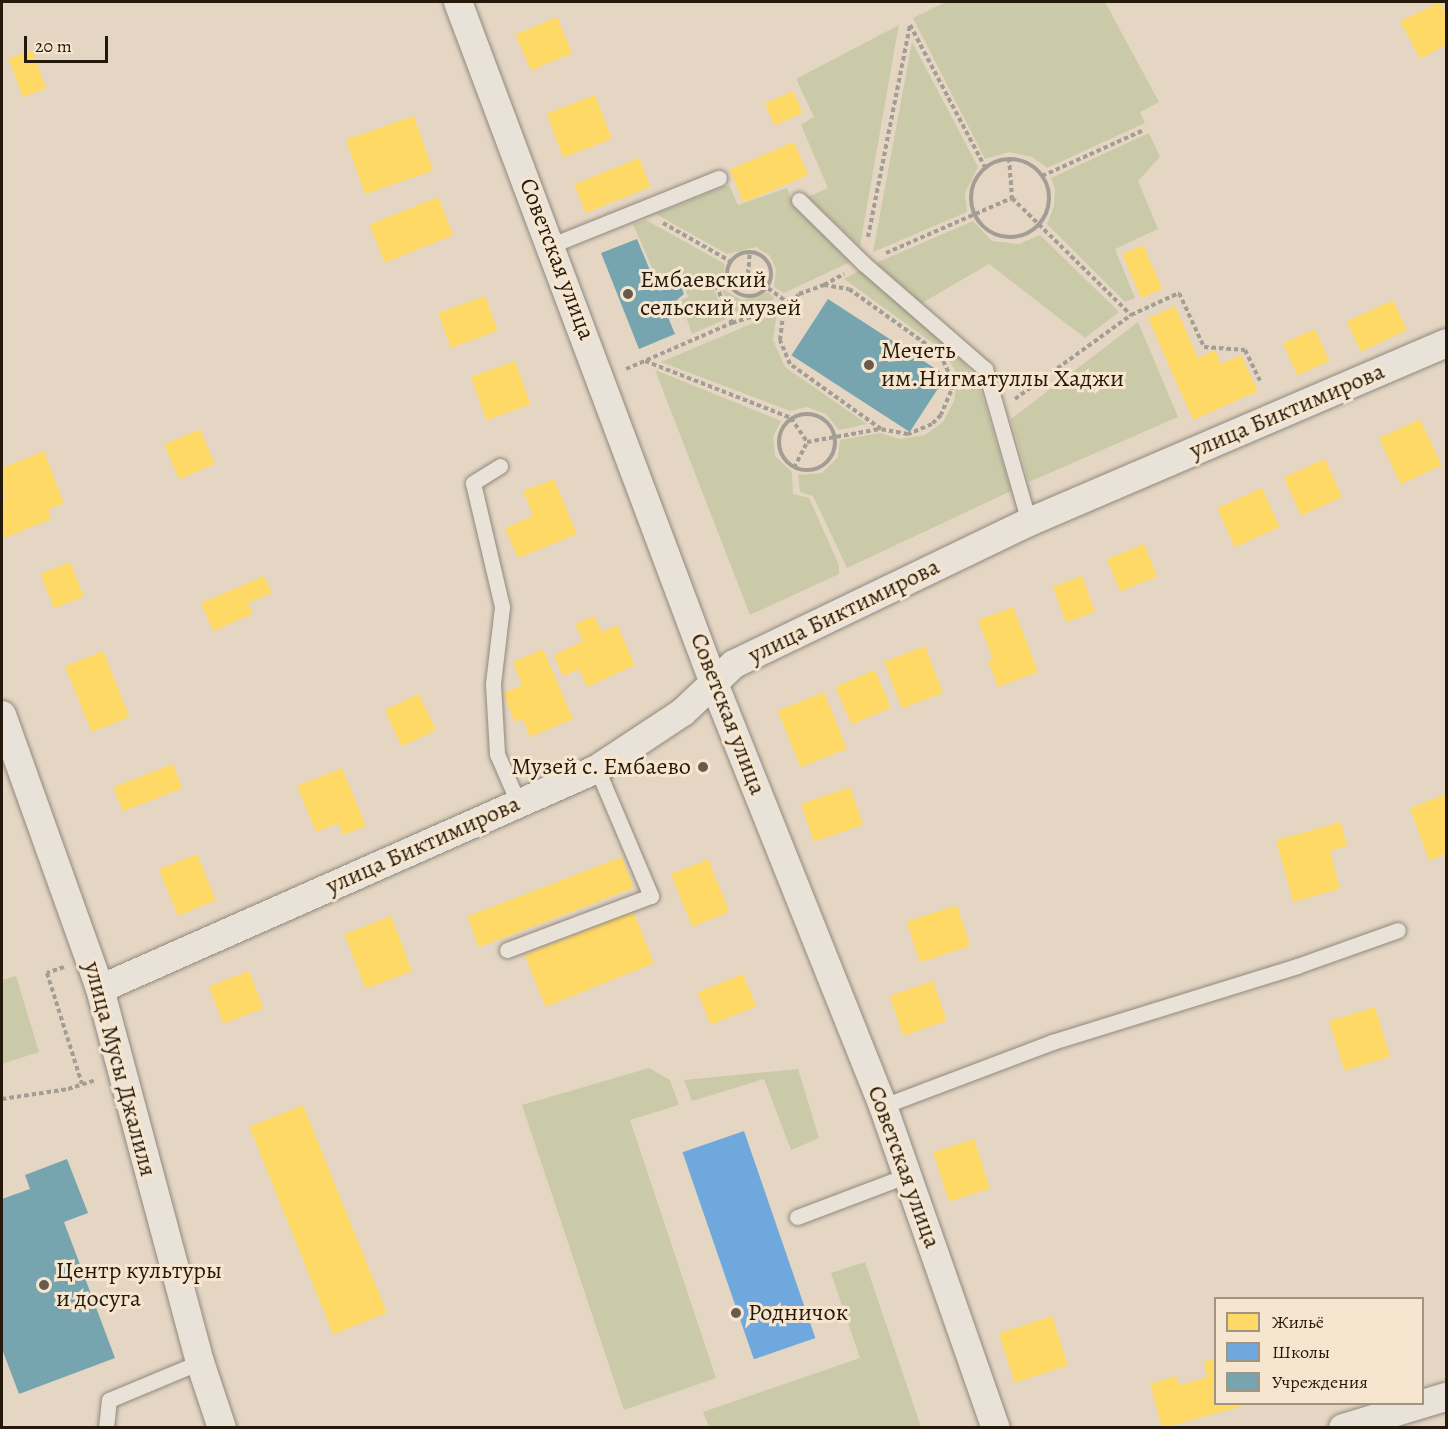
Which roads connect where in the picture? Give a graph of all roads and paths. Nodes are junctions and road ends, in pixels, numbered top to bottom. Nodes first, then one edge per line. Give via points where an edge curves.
1 (458, 2) edge
2 (1144, 130) dead end
3 (1009, 158) junction
4 (985, 167) junction
5 (1042, 176) junction
6 (719, 178) dead end
7 (1012, 198) junction
8 (800, 200) dead end
9 (639, 210) junction
10 (974, 215) junction
11 (1038, 225) junction
12 (552, 245) junction
13 (750, 252) junction
14 (730, 261) junction
15 (863, 263) junction
16 (748, 274) junction
17 (728, 284) junction
18 (683, 285) dead end
19 (716, 285) junction
20 (824, 285) junction
21 (767, 288) junction
22 (790, 304) junction
23 (1131, 315) junction
24 (732, 322) junction
25 (1446, 343) edge
26 (645, 361) junction
27 (603, 380) junction
28 (1260, 381) dead end
29 (997, 411) junction
30 (791, 418) junction
31 (880, 429) junction
32 (835, 437) junction
33 (807, 442) junction
34 (500, 466) dead end
35 (794, 468) junction
36 (1029, 522) junction
37 (715, 686) junction
38 (2, 715) edge
39 (597, 769) junction
40 (518, 802) junction
41 (1398, 930) dead end
42 (507, 950) dead end
43 (71, 965) dead end
44 (100, 989) junction
45 (82, 1084) dead end
46 (68, 1089) dead end
47 (2, 1099) edge
48 (883, 1106) junction
49 (909, 1176) junction
50 (797, 1216) dead end
51 (200, 1362) junction
52 (1446, 1397) edge
53 (1424, 1404) edge
54 (1419, 1405) edge
55 (106, 1428) edge
56 (222, 1428) edge
57 (996, 1428) edge
58 (1343, 1428) edge

1 - 12 street, Советская улица
2 - 5 path
3 - 4 path
3 - 5 path via 1022,160
3 - 7 path
4 - 10 path via 971,189
4 - 15 path via 910,25
5 - 11 path via 1049,196
6 - 9 lane
7 - 10 path
7 - 11 path
8 - 15 lane
9 - 12 lane
9 - 14 path
10 - 11 path via 992,233 1004,236 1016,237
10 - 15 path
11 - 23 path
12 - 27 street, Советская улица
13 - 14 path
13 - 16 path
13 - 21 path via 759,254 771,269
14 - 17 path via 726,272
15 - 20 path
15 - 29 lane via 985,369
16 - 17 path
16 - 21 path
17 - 19 path
17 - 21 path via 742,296 760,294
18 - 19 path
19 - 24 path
20 - 22 path via 805,291
20 - 31 path via 849,289 940,354 947,365 951,391 937,419 908,434
21 - 22 path
22 - 24 path
22 - 31 path via 780,327 780,340 790,364
23 - 28 path via 1179,293 1203,346 1245,350
23 - 29 path
24 - 26 path
25 - 36 street, улица Биктимирова
26 - 27 path
26 - 30 path
27 - 37 street, Советская улица
29 - 36 lane
30 - 32 path via 813,414 831,426
30 - 33 path
30 - 35 path via 783,426 779,450
31 - 32 path
32 - 33 path
32 - 35 path via 835,448 824,465 815,470
33 - 35 path
34 - 40 lane via 473,483 502,608 493,684 497,754
36 - 37 street, улица Биктимирова via 734,664
37 - 39 street, улица Биктимирова
37 - 48 street, Советская улица
38 - 44 street, улица Мусы Джалиля
39 - 40 street, улица Биктимирова
39 - 42 lane via 651,896
40 - 44 street, улица Биктимирова
41 - 48 lane via 1052,1042
43 - 45 path via 47,973
44 - 51 street, улица Мусы Джалиля
46 - 47 path
48 - 49 street, Советская улица
49 - 50 lane
49 - 57 street, Советская улица
51 - 55 lane via 109,1400
51 - 56 street, улица Мусы Джалиля
52 - 53 street
54 - 58 street

